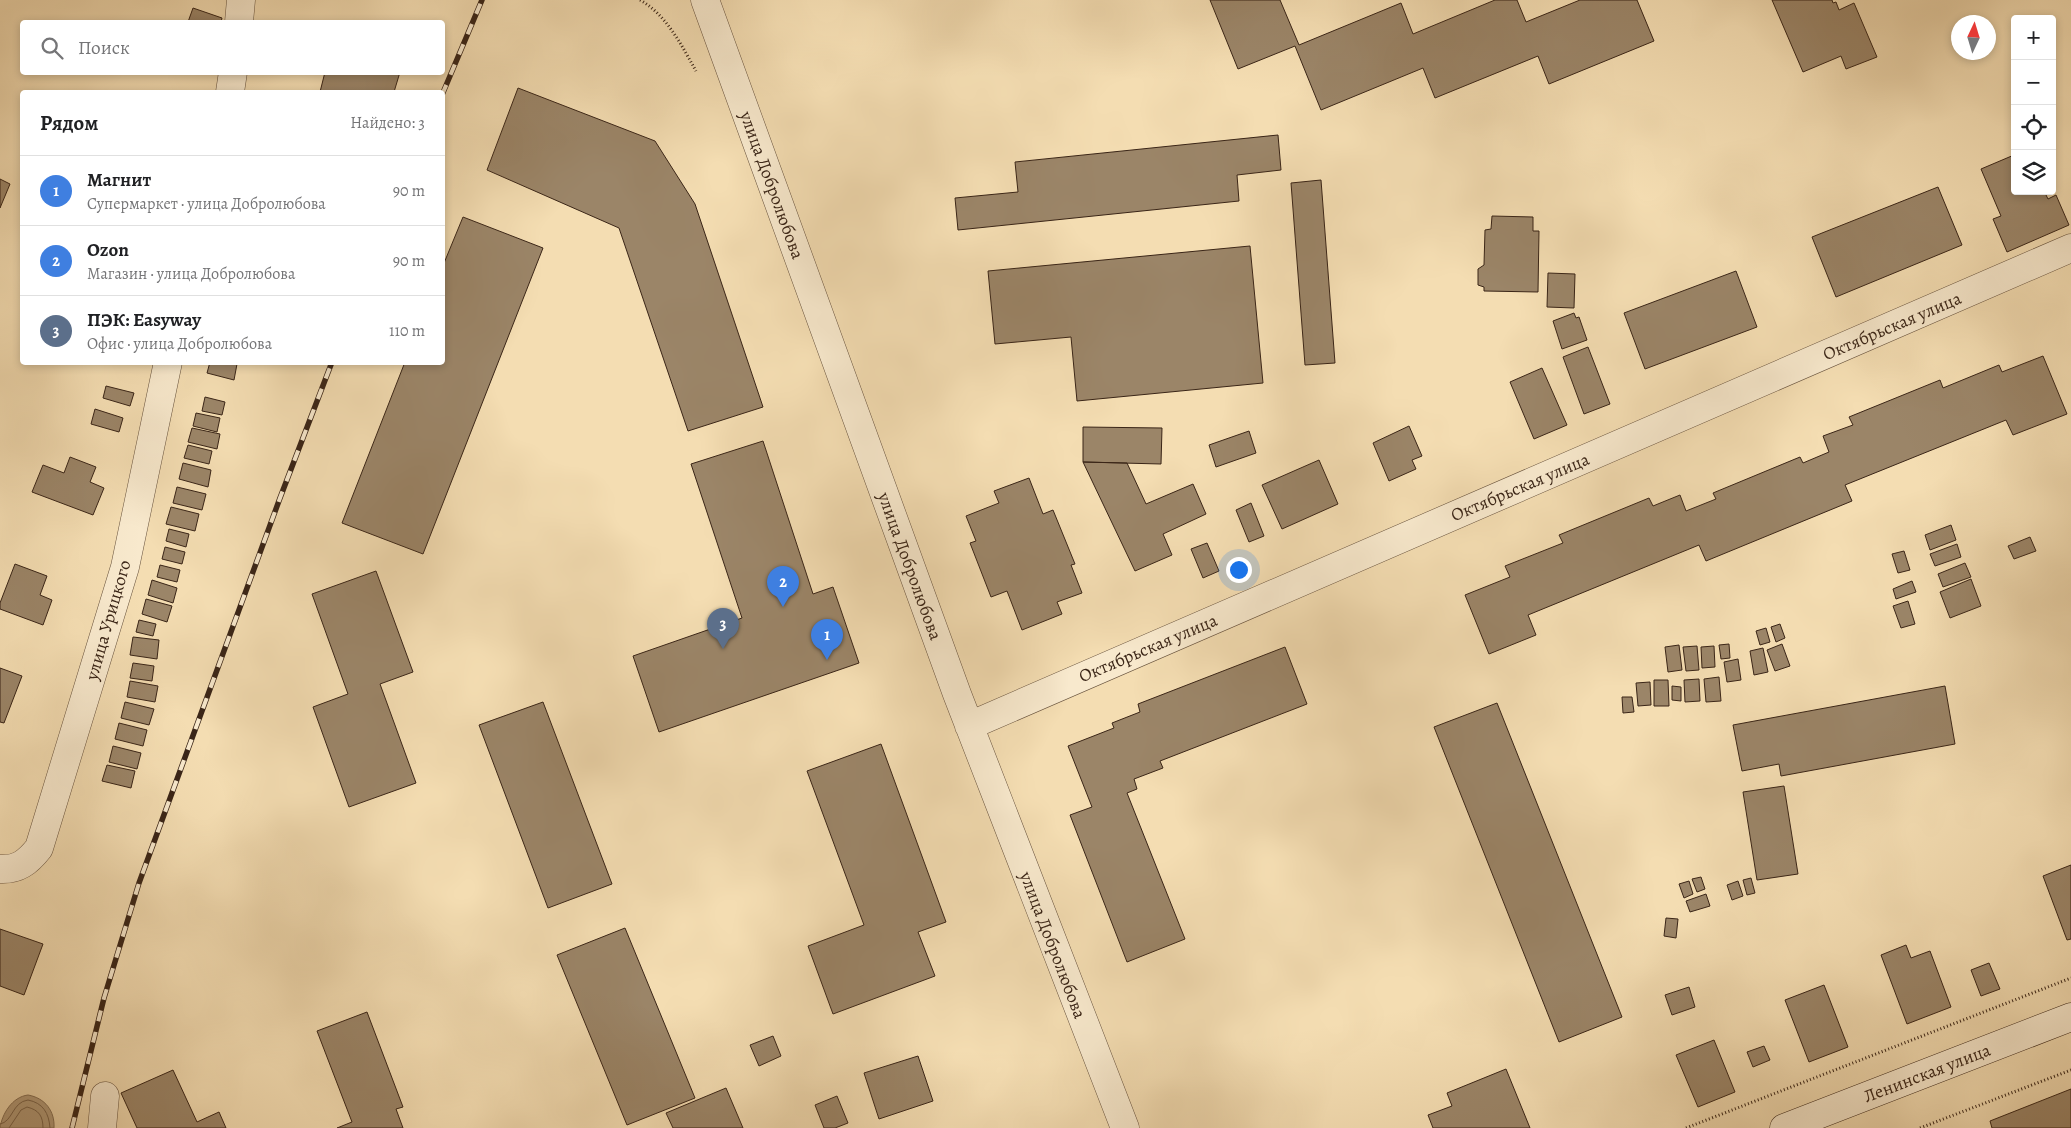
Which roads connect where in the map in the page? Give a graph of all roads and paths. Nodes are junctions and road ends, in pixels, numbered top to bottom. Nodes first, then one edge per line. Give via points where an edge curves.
1 (242, 0) edge
2 (705, 0) edge
3 (239, 20) edge
4 (232, 75) edge
5 (230, 90) edge
6 (2071, 248) edge
7 (167, 365) edge
8 (969, 726) junction
9 (10, 868) edge
10 (2071, 978) edge
11 (2071, 1017) edge
12 (2071, 1070) edge
13 (106, 1096) dead end
14 (102, 1128) edge
15 (1125, 1128) edge
16 (1686, 1128) edge
17 (1784, 1128) edge
18 (1920, 1128) edge

1 - 3 street
2 - 8 street, улица Добролюбова
4 - 5 street
6 - 8 street, Октябрьская улица
7 - 9 street, улица Урицкого via 125,567 39,848 30,860
8 - 15 street, улица Добролюбова
10 - 16 path
11 - 17 street, Ленинская улица
12 - 18 path
13 - 14 street

